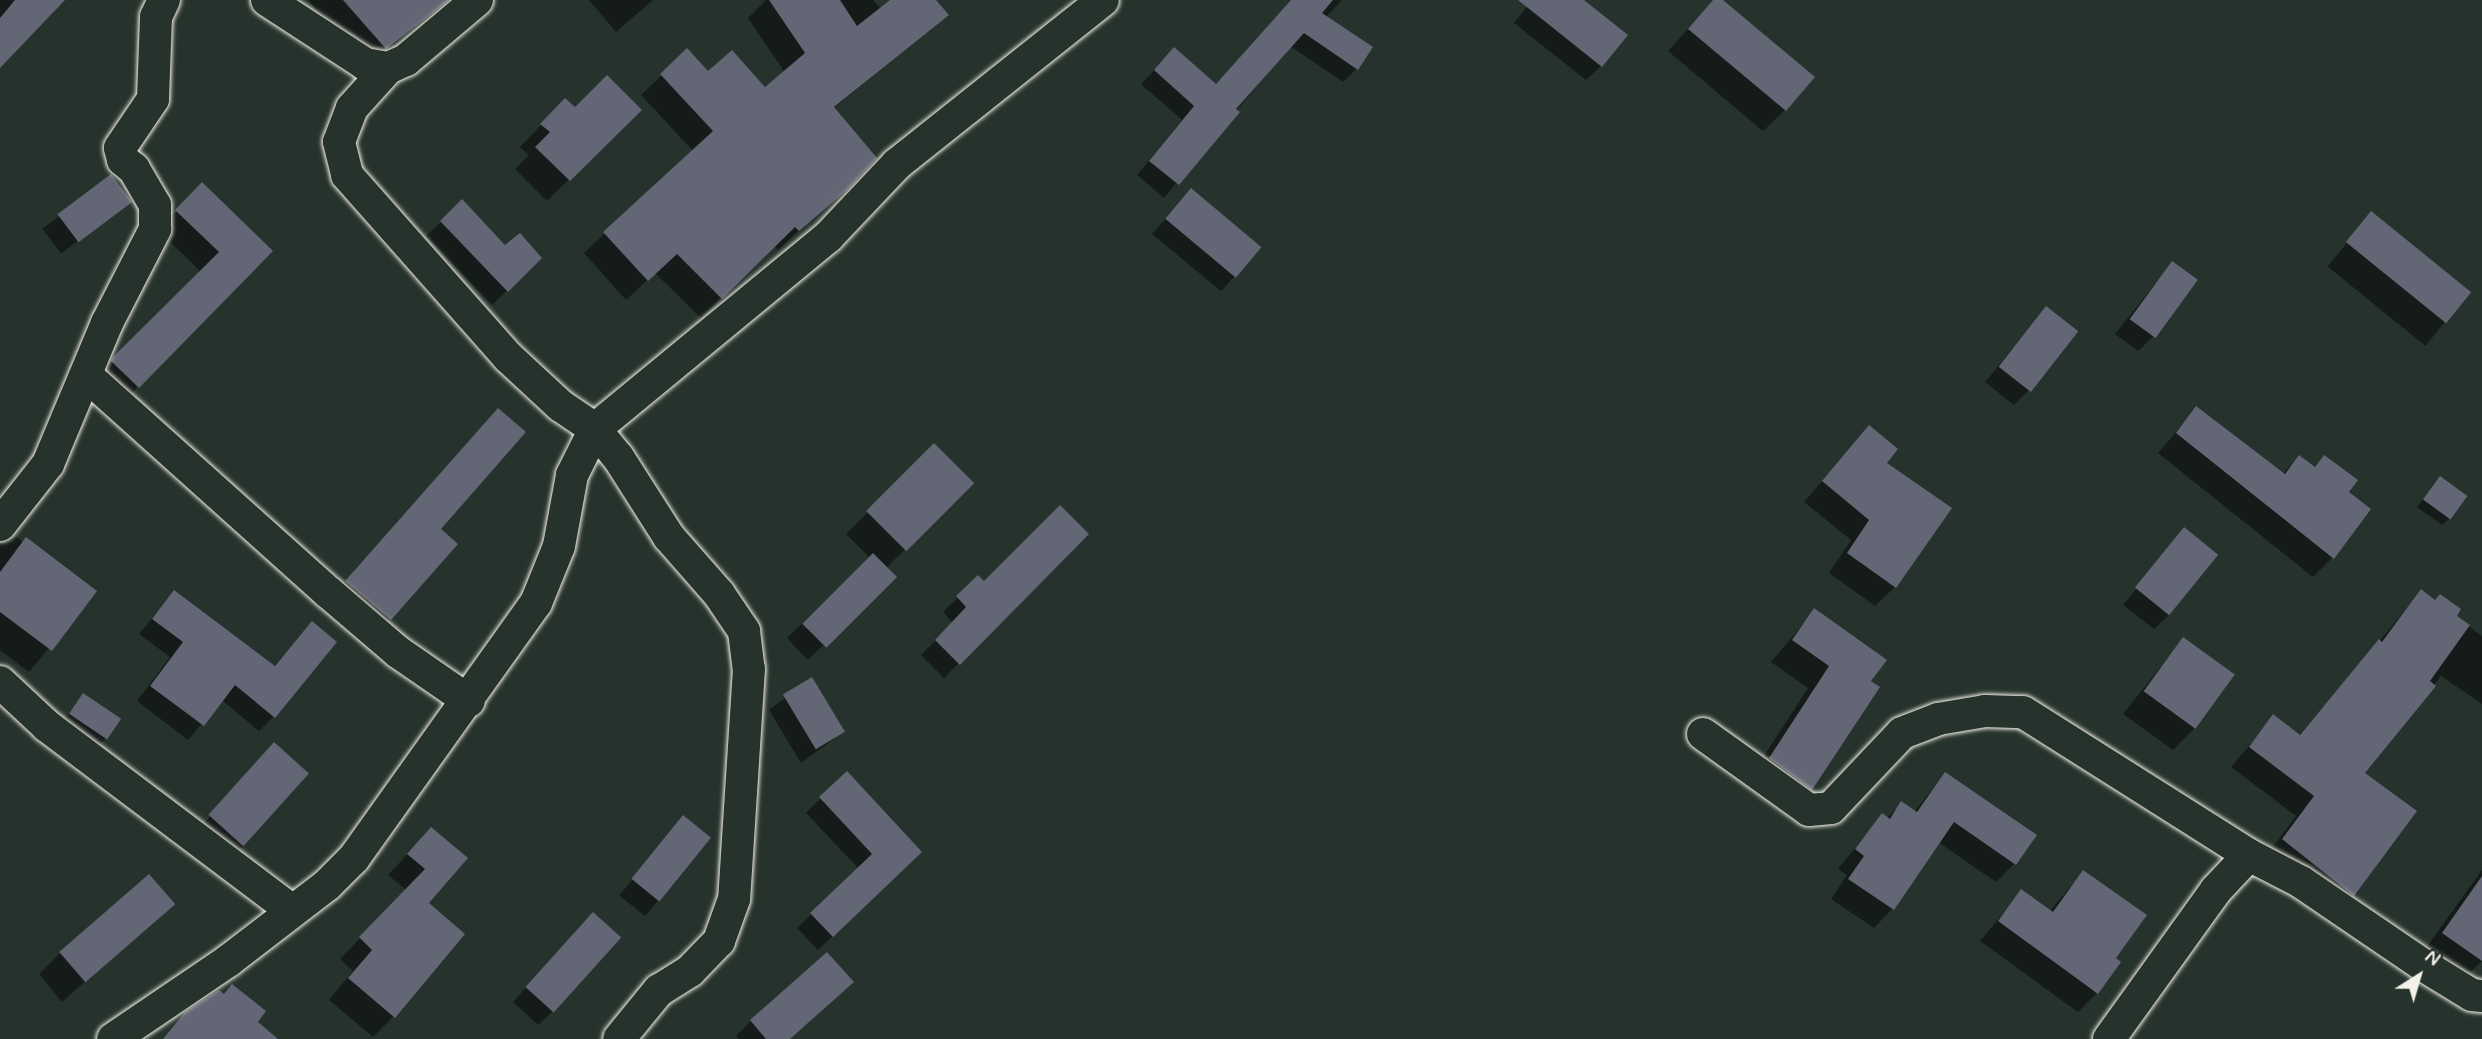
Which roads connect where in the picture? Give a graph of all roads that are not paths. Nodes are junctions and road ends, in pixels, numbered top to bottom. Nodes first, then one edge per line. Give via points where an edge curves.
1 (164, 0) edge
2 (267, 0) edge
3 (477, 0) edge
4 (1103, 0) edge
5 (388, 68) junction
6 (86, 376) junction
7 (595, 429) junction
8 (0, 525) edge
9 (0, 682) edge
10 (469, 701) junction
11 (1703, 734) dead end
12 (2249, 855) junction
13 (291, 910) junction
14 (2482, 996) edge
15 (113, 1039) edge
16 (618, 1039) edge
17 (2109, 1039) edge

1 - 6 street via 156,17 153,99 120,148 123,160 134,169 155,205 155,229 107,323
2 - 5 street via 365,64
3 - 5 street via 406,60
4 - 7 street via 897,164 828,237
5 - 7 street via 352,108 347,120 339,142 347,175 508,357 552,399
6 - 8 street via 48,464
6 - 10 street via 398,652
7 - 10 street via 572,475 559,546 536,603
7 - 16 street via 669,537 719,594 744,631 749,669 734,899 719,942 690,971 659,990
9 - 13 street via 47,726
10 - 13 street via 355,858
11 - 12 street via 1809,810 1831,808 1902,733 1938,719 2023,712
12 - 14 street via 2301,882 2472,995
12 - 17 street via 2216,890
13 - 15 street via 176,999

